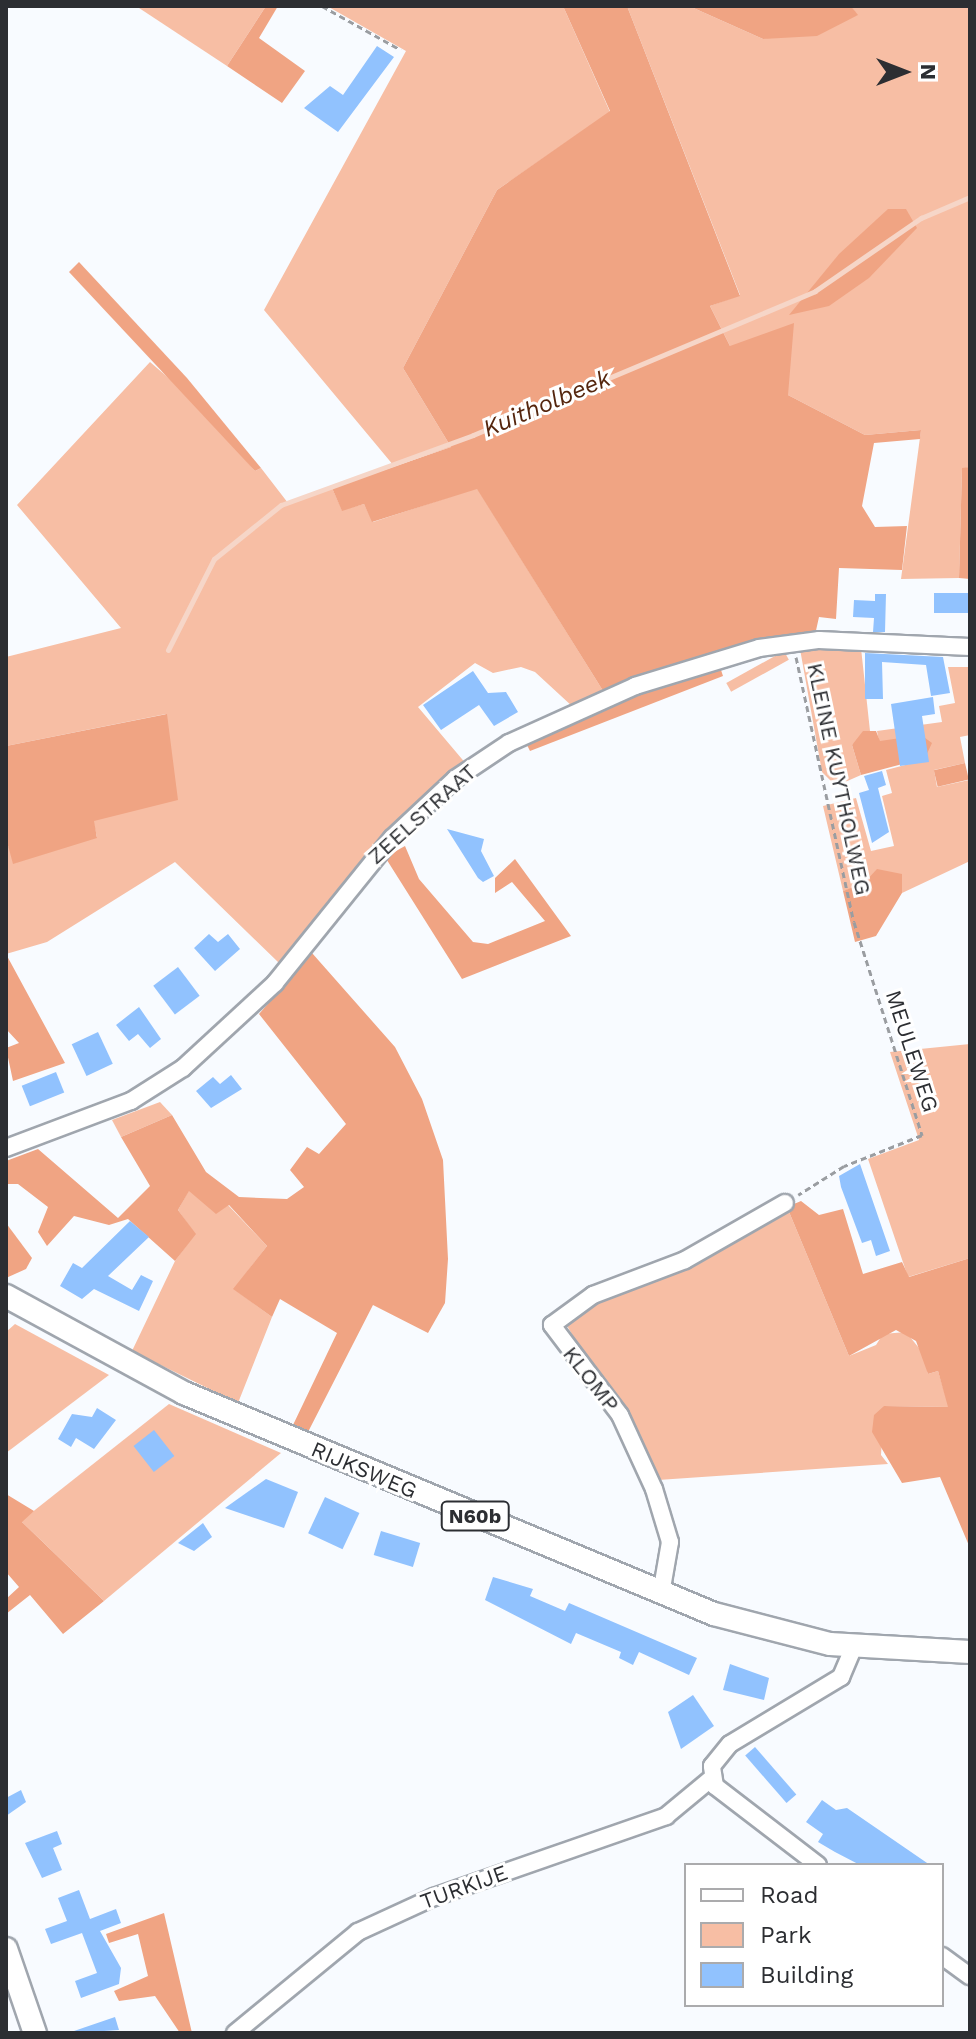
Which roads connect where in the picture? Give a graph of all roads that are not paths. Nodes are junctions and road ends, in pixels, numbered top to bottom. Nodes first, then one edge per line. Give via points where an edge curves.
1 (970, 647) edge
2 (6, 1148) edge
3 (785, 1203) road end
4 (6, 1296) edge
5 (661, 1594) junction
6 (854, 1647) junction
7 (970, 1652) edge
8 (712, 1778) junction
9 (815, 1863) edge
10 (6, 1949) edge
11 (944, 1957) edge
12 (970, 1976) edge
13 (35, 2033) edge
14 (235, 2033) edge

1 - 2 street, ZEELSTRAAT via 793,642 635,686 485,757 364,867 275,983 208,1047 131,1101
3 - 5 street, KLOMP via 685,1260 593,1295 552,1325 620,1415 648,1474 670,1542
4 - 5 main road, RIJKSWEG / N60b via 184,1393
5 - 6 main road, RIJKSWEG / N60b via 769,1632
6 - 7 main road, RIJKSWEG / N60b
6 - 8 street, TURKIJE via 841,1677 730,1744 715,1759
8 - 9 street via 737,1805
8 - 14 street, TURKIJE via 666,1816 434,1897 358,1932
10 - 13 main road
11 - 12 street

